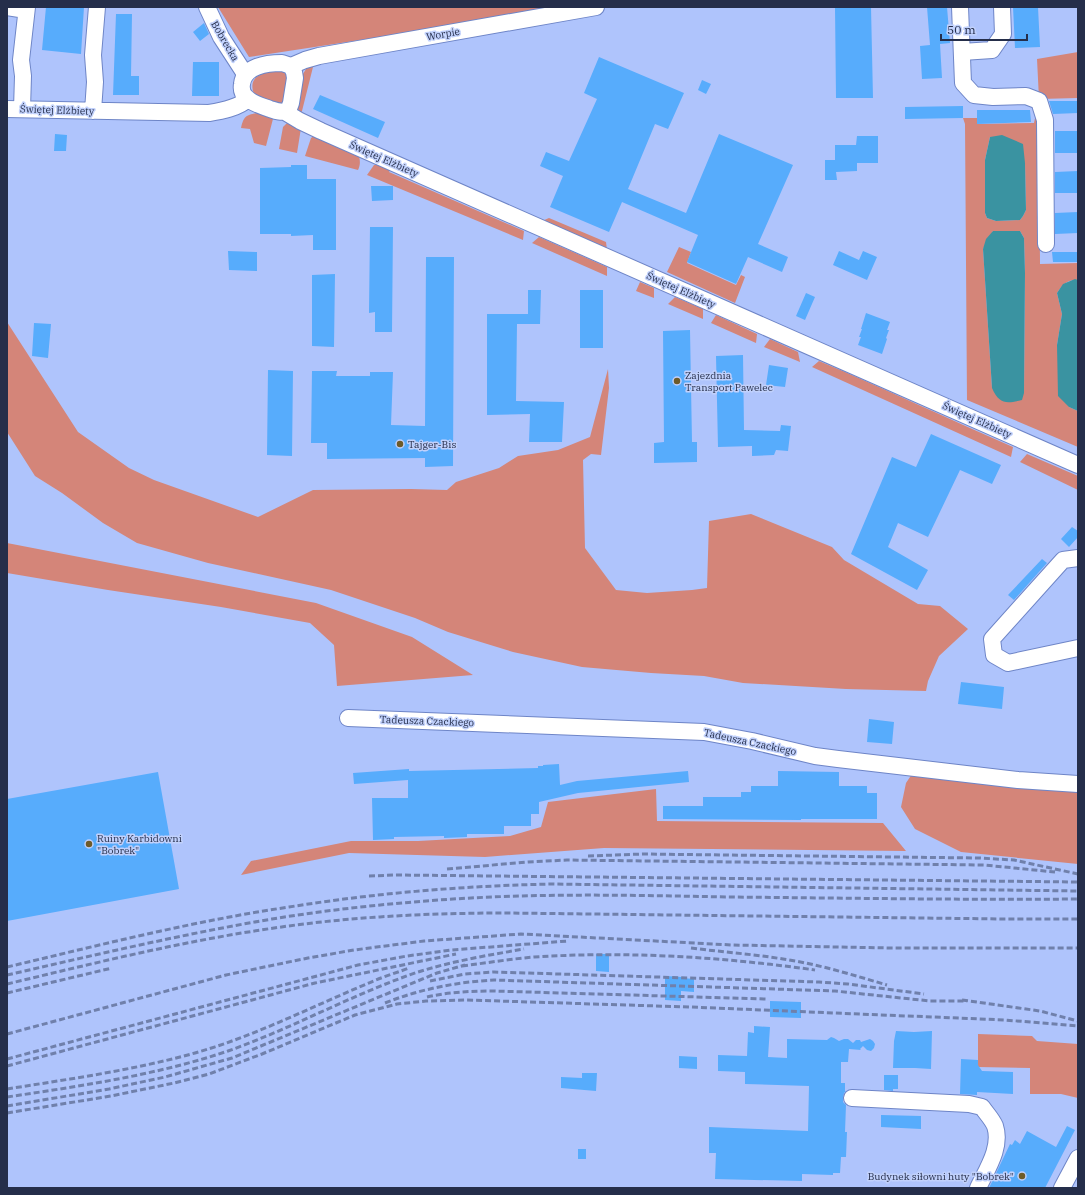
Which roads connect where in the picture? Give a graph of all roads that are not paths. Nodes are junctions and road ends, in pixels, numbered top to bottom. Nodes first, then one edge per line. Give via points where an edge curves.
1 (7, 7) edge
2 (96, 7) edge
3 (207, 7) edge
4 (596, 7) edge
5 (960, 7) edge
6 (1002, 7) edge
7 (26, 9) edge
8 (962, 52) junction
9 (14, 59) edge
10 (291, 66) junction
11 (245, 74) junction
12 (248, 99) junction
13 (14, 109) edge
14 (93, 111) junction
15 (285, 112) junction
16 (1046, 244) dead end
17 (1078, 465) edge
18 (1078, 558) edge
19 (1078, 648) edge
20 (348, 718) dead end
21 (1078, 784) edge
22 (852, 1098) dead end
23 (1078, 1158) edge
24 (978, 1188) edge
25 (1062, 1188) edge

1 - 7 street
2 - 14 street via 92,55 95,82
3 - 11 street, Bobrecka
4 - 10 street, Worpie via 319,56
5 - 8 street
6 - 8 street via 1003,34 992,50
7 - 9 street
8 - 16 street via 963,83 974,95 1026,96 1039,101 1045,120
9 - 13 street via 23,76
10 - 11 street via 282,63 268,64
10 - 15 street via 295,75 294,84 290,108
11 - 12 street via 242,88
12 - 14 street, Świętej Elżbiety via 236,106 209,112
12 - 15 street via 259,105
13 - 14 street, Świętej Elżbiety
15 - 17 street, Świętej Elżbiety via 321,131
18 - 19 street via 1063,560 992,639 994,655 1008,663
20 - 21 street, Tadeusza Czackiego via 704,732 815,756 1018,780
22 - 24 street via 968,1104 982,1107 994,1124 997,1136 994,1156
23 - 25 street

